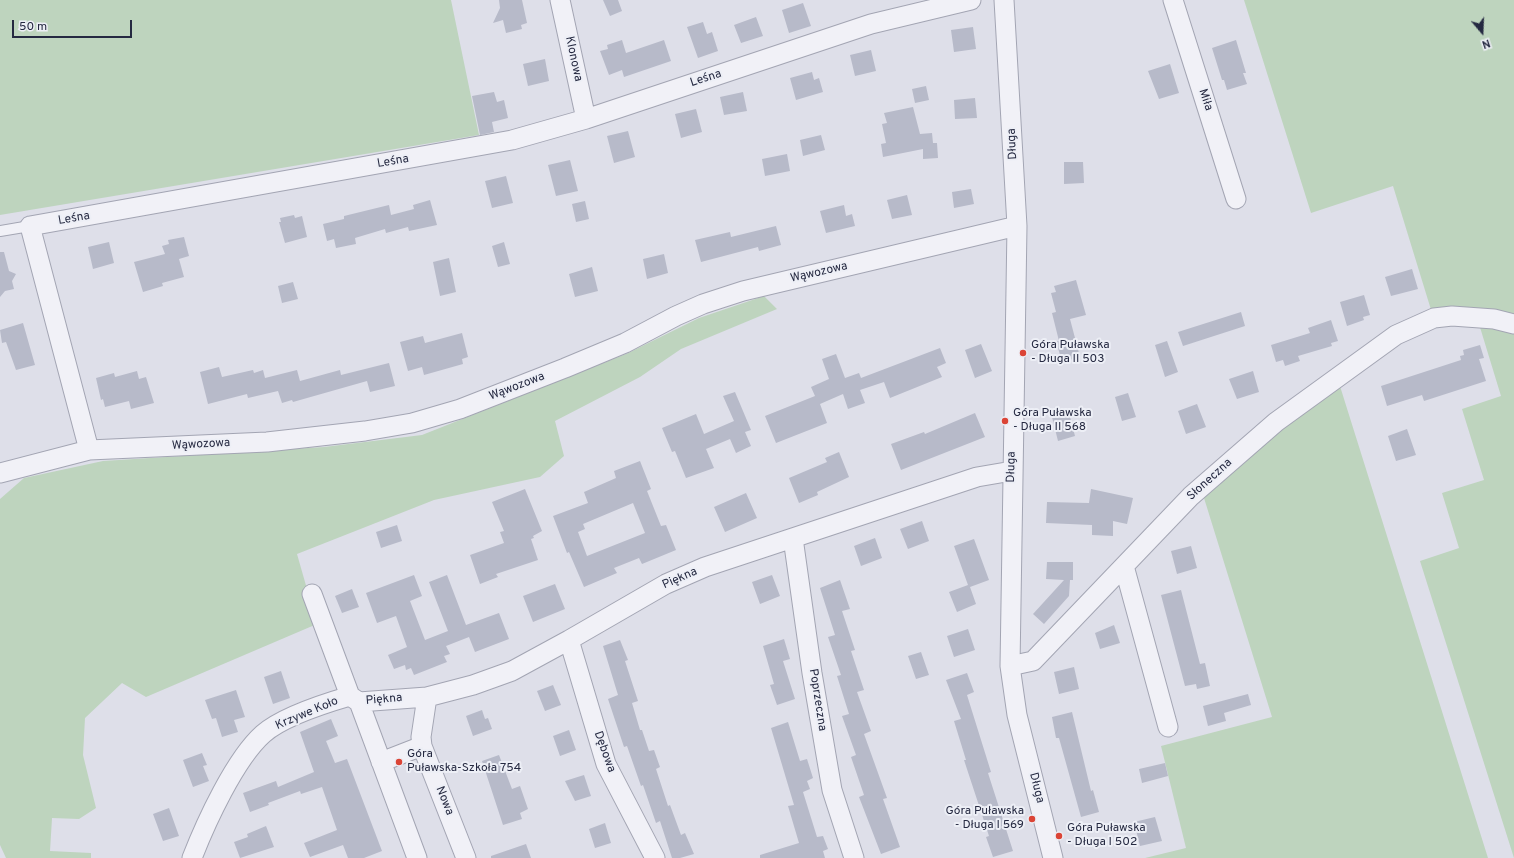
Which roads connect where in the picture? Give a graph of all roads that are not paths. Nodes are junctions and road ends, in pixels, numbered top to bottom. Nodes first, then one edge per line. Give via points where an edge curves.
1 (560, 0) edge
2 (971, 0) edge
3 (1004, 0) edge
4 (1173, 0) edge
5 (586, 119) junction
6 (1236, 200) dead end
7 (30, 226) junction
8 (1017, 226) junction
9 (0, 231) edge
10 (1514, 324) edge
11 (89, 450) junction
12 (1012, 471) junction
13 (0, 473) edge
14 (793, 538) junction
15 (1124, 566) junction
16 (312, 594) dead end
17 (569, 640) junction
18 (1010, 666) junction
19 (427, 697) junction
20 (355, 699) junction
21 (1168, 727) dead end
22 (422, 746) junction
23 (381, 762) junction
24 (192, 858) edge
25 (417, 858) edge
26 (466, 858) edge
27 (655, 858) edge
28 (854, 858) edge
29 (1053, 858) edge

1 - 5 street, Klonowa
2 - 5 street, Leśna via 871,24
3 - 8 street, Długa
4 - 6 street, Miła
5 - 7 street, Leśna via 512,140 468,149
7 - 9 lane
7 - 11 street
8 - 11 street, Wąwozowa via 743,291 703,304 624,343 565,368 460,409 412,423 267,442
8 - 12 street, Długa
10 - 15 street, Słoneczna via 1494,318 1452,316 1434,318 1396,335 1276,422 1191,496
11 - 13 street, Wąwozowa
12 - 14 street, Piękna via 977,478
12 - 18 street, Długa
14 - 17 street, Piękna via 705,567 666,584
14 - 28 street, Poprzeczna via 832,790
15 - 18 street, Słoneczna via 1033,660
15 - 21 street
16 - 20 street
17 - 19 street, Piękna via 512,671 474,685
17 - 27 street, Dębowa via 606,764
18 - 29 street, Długa via 1017,715
19 - 20 street, Piękna
19 - 22 street, Nowa via 420,737
20 - 23 street
20 - 24 street, Krzywe Koło via 331,701 264,733 245,755 233,775 206,822
22 - 23 street
22 - 26 street, Nowa
23 - 25 street

